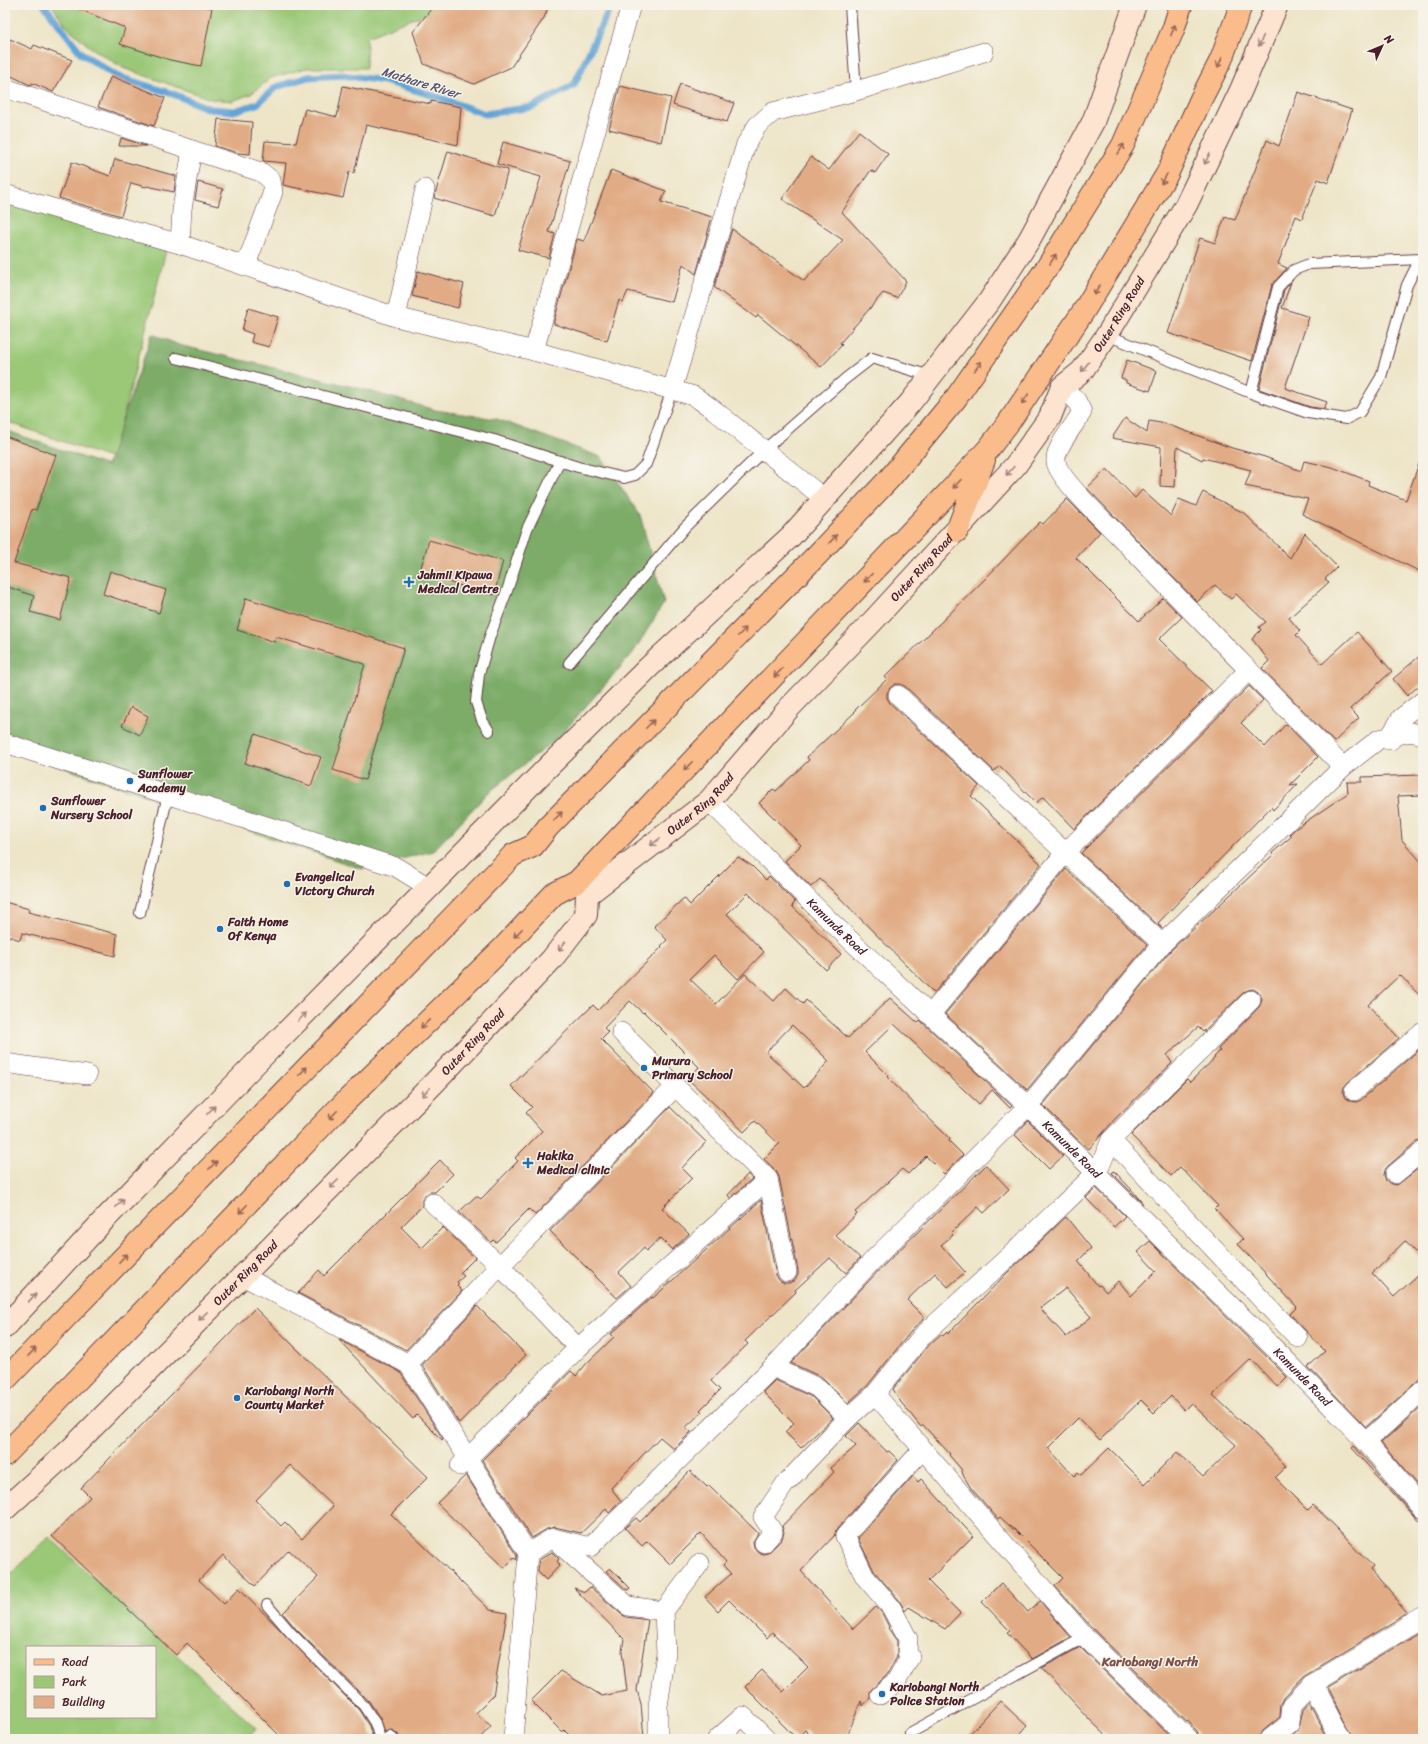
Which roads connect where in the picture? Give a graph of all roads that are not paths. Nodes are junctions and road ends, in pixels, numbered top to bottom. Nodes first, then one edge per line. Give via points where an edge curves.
1 (631, 5) edge
2 (850, 5) edge
3 (1135, 5) edge
4 (1181, 5) edge
5 (1241, 5) edge
6 (1277, 5) edge
7 (984, 52) dead end
8 (5, 88) edge
9 (856, 91) junction
10 (192, 150) junction
11 (425, 189) dead end
12 (5, 194) edge
13 (180, 244) junction
14 (1422, 258) edge
15 (246, 265) junction
16 (396, 317) junction
17 (1107, 335) junction
18 (534, 351) junction
19 (176, 358) dead end
20 (930, 376) junction
21 (1062, 387) junction
22 (672, 390) junction
23 (1251, 393) junction
24 (989, 448) junction
25 (764, 450) junction
26 (560, 461) junction
27 (826, 500) junction
28 (957, 530) junction
29 (569, 663) dead end
30 (1249, 670) junction
31 (898, 695) dead end
32 (1423, 700) edge
33 (489, 731) dead end
34 (1417, 734) edge
35 (5, 743) edge
36 (1343, 767) junction
37 (168, 795) junction
38 (709, 801) junction
39 (1065, 853) junction
40 (430, 888) junction
41 (583, 897) junction
42 (140, 913) dead end
43 (1162, 944) junction
44 (1251, 1000) dead end
45 (930, 1015) junction
46 (621, 1032) dead end
47 (1423, 1032) edge
48 (5, 1063) edge
49 (87, 1075) dead end
50 (675, 1087) junction
51 (1354, 1091) dead end
52 (1028, 1106) junction
53 (1111, 1140) junction
54 (1423, 1151) edge
55 (1395, 1174) dead end
56 (768, 1179) junction
57 (433, 1203) dead end
58 (500, 1266) junction
59 (787, 1272) dead end
60 (243, 1276) junction
61 (5, 1327) edge
62 (1298, 1338) dead end
63 (578, 1348) junction
64 (408, 1364) junction
65 (773, 1367) junction
66 (5, 1380) edge
67 (1423, 1390) edge
68 (875, 1394) junction
69 (848, 1418) junction
70 (1366, 1442) junction
71 (923, 1449) junction
72 (5, 1455) edge
73 (460, 1466) dead end
74 (5, 1509) edge
75 (1423, 1509) edge
76 (553, 1538) junction
77 (764, 1543) dead end
78 (528, 1553) junction
79 (700, 1563) dead end
80 (267, 1605) dead end
81 (664, 1611) junction
82 (1423, 1618) edge
83 (1085, 1637) junction
84 (1312, 1684) junction
85 (880, 1695) dead end
86 (380, 1739) edge
87 (386, 1739) edge
88 (393, 1739) edge
89 (513, 1739) edge
90 (658, 1739) edge
91 (717, 1739) edge
92 (766, 1739) edge
93 (910, 1739) edge
94 (1189, 1739) edge
95 (1270, 1739) edge
96 (1341, 1739) edge

1 - 18 street
2 - 9 lane
3 - 20 main road via 1093,122 1029,240 990,300
66 -> 4 main road via 514,855 533,846 548,827 890,478 956,398 1048,266 1123,145 1173,30
5 -> 24 main road, Outer Ring Road via 1221,60 1167,174 1083,312
6 -> 17 main road, Outer Ring Road via 1241,90 1186,205
7 - 9 street
8 - 10 street
9 - 22 street via 773,112 758,126 746,144
10 - 13 street via 182,209
10 - 15 street via 261,172 272,180 273,192
11 - 16 street
12 - 13 street
13 - 15 street
14 - 23 lane via 1309,264 1294,270 1278,286
14 - 23 lane via 1407,285 1381,377 1360,412 1346,419 1308,413
15 - 16 street
16 - 18 street
17 -> 21 main road, Outer Ring Road via 1082,371
17 - 23 lane
18 - 22 street
19 - 26 lane via 486,438
20 - 25 lane via 872,358
20 - 27 main road via 910,403
21 -> 28 main road, Outer Ring Road via 1050,417 1019,460
21 - 30 street via 1076,400 1082,412 1058,450 1058,470
22 - 25 street via 694,396
22 - 26 lane via 646,464 634,475 624,478
24 - 28 main road
24 -> 41 main road, Outer Ring Road via 807,643
25 - 27 street
25 - 29 lane via 685,527
26 - 33 lane via 527,529 479,674 476,702
27 - 40 main road via 792,536 650,666
28 - 38 main road, Outer Ring Road via 790,707
30 - 36 street
30 - 39 street
31 - 39 street
32 - 34 street via 1401,718 1388,740
34 - 36 street via 1379,739
35 - 37 street
36 - 43 street
37 - 40 street via 396,867
37 - 42 lane
38 -> 41 main road, Outer Ring Road
38 - 45 street, Kamunde Road via 831,922
39 - 43 street
39 - 45 street
61 -> 40 main road via 109,1215
41 -> 60 main road, Outer Ring Road via 552,959 435,1082
41 -> 72 main road, Outer Ring Road via 554,894 504,947 339,1108
43 - 52 street
44 - 53 street
45 - 52 street, Kamunde Road
46 - 50 street
47 - 51 street
48 - 49 street
50 - 56 street
50 - 58 street
52 - 65 street via 876,1257
52 - 70 street, Kamunde Road
53 - 62 street
53 - 68 street via 1098,1171 922,1336
54 - 55 street
56 - 59 street
56 - 63 street
57 - 58 street
58 - 63 street
58 - 64 street
60 - 64 street
60 -> 74 main road, Outer Ring Road via 70,1450
63 - 73 street
64 - 78 street
65 - 69 street via 818,1388
65 - 76 street via 590,1547
67 - 70 street
68 - 69 street
68 - 71 street
69 - 77 street via 786,1484 763,1517 773,1532
70 - 75 street, Kamunde Road
71 - 83 street
71 - 85 street via 845,1536 865,1577 891,1607 908,1639 907,1652 910,1657 896,1682
76 - 78 street
76 - 81 street via 628,1606
78 - 89 street
79 - 81 street
80 - 86 lane via 364,1706 375,1723
81 - 90 street via 666,1653 658,1706
82 - 84 street
83 - 93 lane via 910,1733
83 - 94 street
84 - 95 street via 1292,1705 1290,1723
84 - 96 street
87 - 88 lane via 390,1736
91 - 92 street via 743,1716

